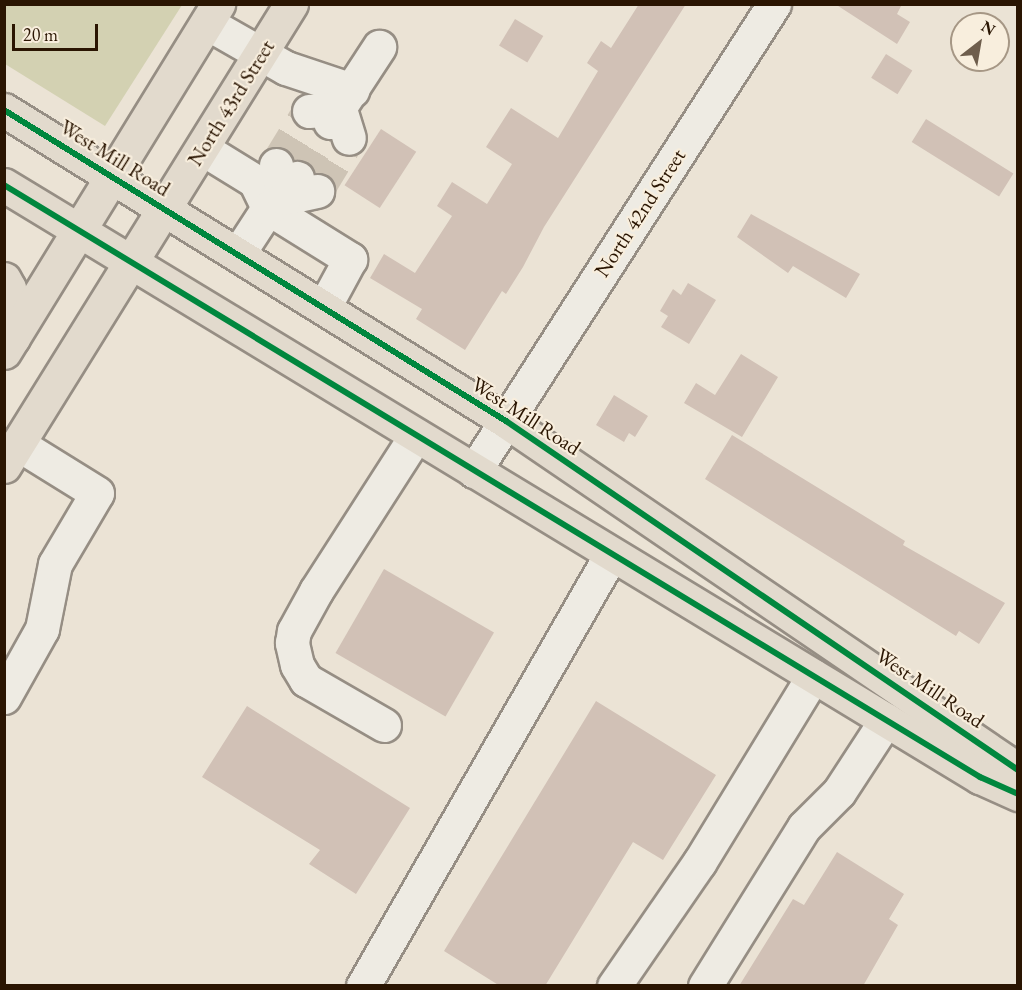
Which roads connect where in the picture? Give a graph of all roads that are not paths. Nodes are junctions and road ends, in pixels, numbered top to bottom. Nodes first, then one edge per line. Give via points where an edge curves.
1 (291, 4) edge
2 (774, 4) edge
3 (213, 14) edge
4 (379, 47) dead end
5 (261, 55) junction
6 (4, 110) edge
7 (203, 149) junction
8 (112, 175) junction
9 (4, 185) edge
10 (288, 188) junction
11 (166, 209) junction
12 (77, 229) junction
13 (238, 254) junction
14 (134, 262) junction
15 (4, 279) edge
16 (324, 308) junction
17 (9, 345) edge
18 (506, 421) junction
19 (416, 435) junction
20 (11, 455) edge
21 (474, 471) junction
22 (611, 554) junction
23 (813, 676) junction
24 (4, 697) edge
25 (886, 720) junction
26 (384, 725) dead end
27 (1017, 770) edge
28 (1017, 794) edge
29 (363, 986) edge
30 (614, 986) edge
31 (705, 986) edge

1 - 5 main road, North 43rd Street
2 - 18 street, North 42nd Street
3 - 5 street
3 - 8 main road
4 - 5 street via 336,114
5 - 7 main road, North 43rd Street
6 - 8 main road, West Mill Road
7 - 10 street via 255,181
7 - 11 main road, North 43rd Street
8 - 11 main road, West Mill Road
8 - 12 main road
9 - 12 main road
10 - 13 street
10 - 16 street via 350,259
11 - 13 main road, West Mill Road
11 - 14 main road, North 43rd Street
12 - 14 main road
12 - 17 main road
13 - 16 main road, West Mill Road
14 - 19 main road
14 - 20 main road, North 43rd Street
15 - 17 main road via 9,288
16 - 18 main road, West Mill Road
18 - 21 street, North 42nd Street
18 - 27 main road, West Mill Road
19 - 21 main road
19 - 26 street via 316,591 294,631 292,643 297,665 306,680
20 - 24 street via 97,493 55,564 42,629
21 - 22 main road
22 - 23 main road
22 - 29 street
23 - 25 main road
23 - 30 street via 705,855
25 - 28 main road via 980,777
25 - 31 street via 839,792 804,827

